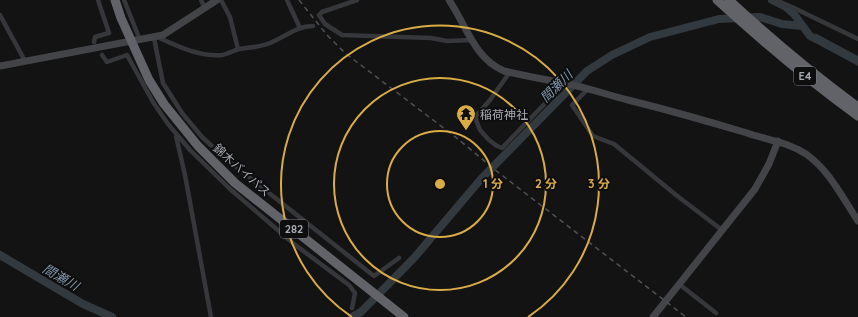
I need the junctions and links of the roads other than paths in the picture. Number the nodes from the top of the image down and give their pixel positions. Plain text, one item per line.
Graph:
1 (98, 0) edge
2 (115, 0) edge
3 (124, 0) edge
4 (200, 0) edge
5 (217, 0) edge
6 (221, 0) edge
7 (287, 0) edge
8 (357, 0) edge
9 (718, 0) edge
10 (729, 0) edge
11 (775, 0) edge
12 (451, 1) edge
13 (205, 8) junction
14 (0, 15) edge
15 (313, 26) dead end
16 (300, 28) junction
17 (155, 37) junction
18 (858, 39) edge
19 (472, 40) junction
20 (136, 41) junction
21 (94, 42) dead end
22 (238, 49) junction
23 (102, 54) dead end
24 (25, 61) junction
25 (0, 66) edge
26 (510, 72) junction
27 (563, 83) junction
28 (585, 88) junction
29 (858, 107) edge
30 (858, 116) edge
31 (176, 134) junction
32 (778, 141) junction
33 (858, 220) edge
34 (722, 230) junction
35 (399, 258) dead end
36 (679, 284) junction
37 (352, 308) dead end
38 (716, 313) dead end
39 (211, 317) edge
40 (404, 317) edge
41 (653, 317) edge

1 - 21 street
2 - 20 highway, 錦木バイパス / 282
3 - 20 street
4 - 13 street
5 - 13 street
6 - 22 street
7 - 16 street
8 - 19 street
9 - 30 highway, E4
10 - 29 highway, E4
11 - 18 street
12 - 19 street
13 - 17 street
14 - 24 street
15 - 16 street
16 - 22 street
17 - 20 street
17 - 22 street
17 - 35 street
19 - 26 street
20 - 24 street
20 - 40 highway, 錦木バイパス / 282
23 - 31 street
24 - 25 street
26 - 27 street
26 - 27 street
27 - 28 street
28 - 32 street
28 - 34 street
31 - 37 street
31 - 39 street
32 - 33 street
32 - 34 street
34 - 36 street
36 - 38 street
36 - 41 street

